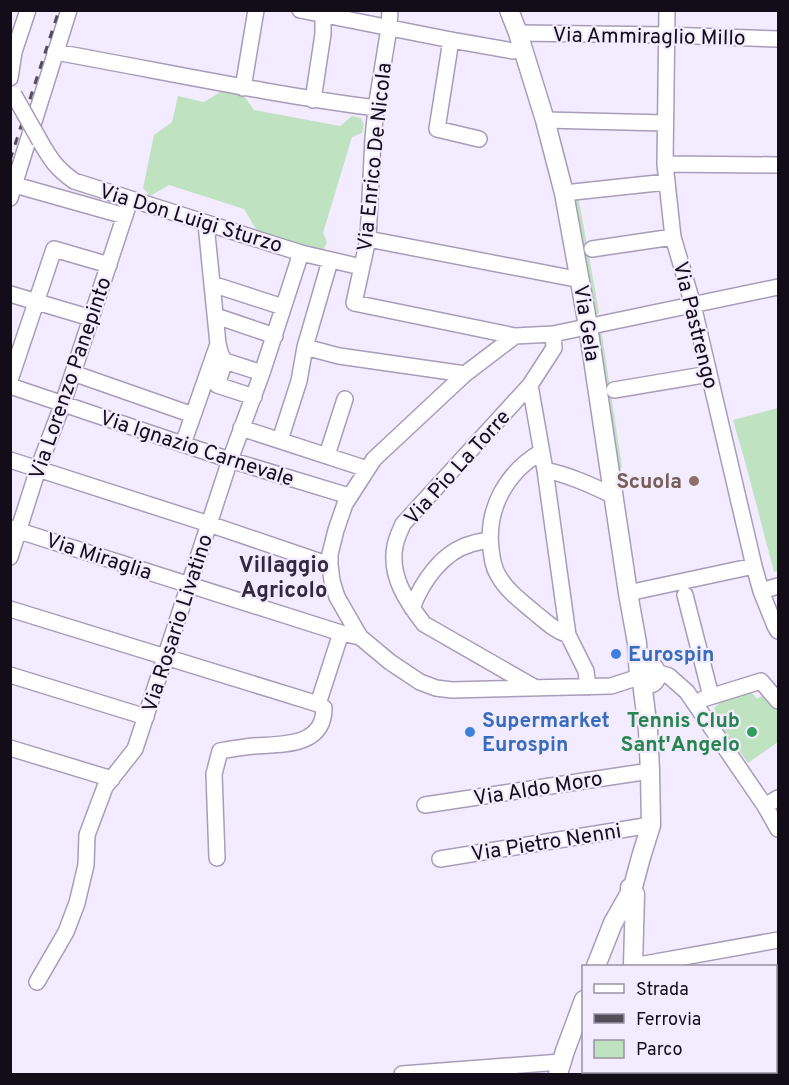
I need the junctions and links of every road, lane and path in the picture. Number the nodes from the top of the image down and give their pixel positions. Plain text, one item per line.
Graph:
1 (28, 10) edge
2 (69, 10) edge
3 (256, 10) edge
4 (300, 10) edge
5 (390, 10) edge
6 (667, 10) edge
7 (323, 13) edge
8 (515, 24) edge
9 (389, 28) junction
10 (666, 35) junction
11 (778, 39) edge
12 (451, 40) junction
13 (55, 52) junction
14 (12, 85) edge
15 (243, 87) junction
16 (313, 99) junction
17 (376, 108) junction
18 (545, 120) junction
19 (665, 123) junction
20 (479, 139) dead end
21 (665, 164) junction
22 (778, 165) edge
23 (667, 182) junction
24 (13, 191) edge
25 (564, 193) junction
26 (130, 200) junction
27 (125, 216) junction
28 (207, 224) junction
29 (673, 237) junction
30 (368, 239) junction
31 (592, 249) dead end
32 (301, 253) junction
33 (330, 261) junction
34 (109, 265) junction
35 (361, 267) junction
36 (581, 280) junction
37 (212, 284) junction
38 (778, 287) edge
39 (10, 294) edge
40 (36, 302) junction
41 (693, 305) junction
42 (283, 307) junction
43 (216, 316) junction
44 (91, 318) junction
45 (588, 326) junction
46 (553, 334) junction
47 (274, 336) junction
48 (515, 336) junction
49 (218, 344) junction
50 (305, 347) junction
51 (225, 361) junction
52 (73, 373) junction
53 (262, 373) junction
54 (465, 374) junction
55 (709, 374) junction
56 (10, 380) edge
57 (10, 386) edge
58 (530, 386) junction
59 (614, 390) dead end
60 (254, 397) junction
61 (345, 399) dead end
62 (63, 403) junction
63 (193, 415) junction
64 (241, 428) junction
65 (280, 440) junction
66 (183, 444) junction
67 (541, 452) junction
68 (327, 455) junction
69 (10, 460) edge
70 (230, 460) junction
71 (38, 469) junction
72 (367, 469) junction
73 (545, 470) junction
74 (349, 496) junction
75 (614, 496) junction
76 (209, 524) junction
77 (15, 530) edge
78 (490, 540) junction
79 (10, 557) edge
80 (330, 565) junction
81 (754, 566) junction
82 (396, 577) junction
83 (423, 584) junction
84 (189, 585) junction
85 (778, 586) edge
86 (761, 591) junction
87 (628, 593) junction
88 (685, 595) dead end
89 (412, 608) junction
90 (10, 609) edge
91 (778, 631) edge
92 (341, 633) junction
93 (568, 634) junction
94 (360, 637) junction
95 (165, 657) junction
96 (10, 675) edge
97 (648, 677) junction
98 (611, 686) junction
99 (588, 687) junction
100 (535, 688) junction
101 (711, 696) junction
102 (694, 701) junction
103 (778, 701) edge
104 (318, 704) junction
105 (646, 706) junction
106 (146, 717) junction
107 (10, 748) edge
108 (650, 771) junction
109 (112, 779) junction
110 (772, 802) edge
111 (425, 805) dead end
112 (651, 825) junction
113 (778, 829) edge
114 (217, 858) dead end
115 (441, 859) dead end
116 (633, 892) junction
117 (778, 940) edge
118 (596, 965) edge
119 (633, 965) edge
120 (639, 965) edge
121 (37, 982) dead end
122 (582, 1006) edge
123 (560, 1068) edge
124 (402, 1074) edge

1 - 14 street
2 - 13 street
3 - 15 street
4 - 7 street, Via Ammiraglio Millo
5 - 9 street, Via Enrico De Nicola
6 - 10 street, Via Pastrengo
7 - 9 street, Via Ammiraglio Millo
7 - 16 street
8 - 10 street, Via Ammiraglio Millo
8 - 12 street, Via Ammiraglio Millo
8 - 18 main road, Via Gela
9 - 12 street, Via Ammiraglio Millo
9 - 17 street, Via Enrico De Nicola
10 - 11 street, Via Ammiraglio Millo
10 - 19 street, Via Pastrengo
12 - 20 street
13 - 15 street
13 - 24 street
14 - 26 street, Via Don Luigi Sturzo, bridge
15 - 16 street
16 - 17 street
17 - 30 street, Via Enrico De Nicola
18 - 19 street
18 - 25 main road, Via Gela
19 - 21 street, Via Pastrengo
21 - 22 street
21 - 23 street, Via Pastrengo
23 - 25 street
23 - 29 street, Via Pastrengo
24 - 27 street
25 - 36 main road, Via Gela
26 - 27 street, Via Lorenzo Panepinto
26 - 28 street, Via Don Luigi Sturzo
27 - 34 street, Via Lorenzo Panepinto
28 - 32 street, Via Don Luigi Sturzo
28 - 37 street
29 - 31 street
29 - 41 street, Via Pastrengo
30 - 35 street, Via Enrico De Nicola
30 - 36 street
32 - 33 street, Via Don Luigi Sturzo
32 - 42 street, Via Rosario Livatino
33 - 35 street, Via Don Luigi Sturzo
33 - 50 street
34 - 40 street
34 - 44 street, Via Lorenzo Panepinto
35 - 48 street, Via Enrico De Nicola
36 - 45 main road, Via Gela
37 - 42 street
37 - 43 street
38 - 41 street
39 - 40 street
40 - 44 street
40 - 56 street
41 - 45 street
41 - 55 street, Via Pastrengo
42 - 47 street, Via Rosario Livatino
43 - 47 street
43 - 49 street
44 - 52 street, Via Lorenzo Panepinto
45 - 46 street
45 - 75 main road, Via Gela
46 - 48 street
46 - 58 street, Via Pio La Torre
47 - 53 street, Via Rosario Livatino
48 - 54 street
49 - 51 street
49 - 63 street
50 - 54 street
50 - 65 street
51 - 53 street
51 - 60 street
52 - 62 street, Via Lorenzo Panepinto
52 - 63 street
53 - 60 street, Via Rosario Livatino
54 - 72 street
55 - 59 street
55 - 81 street, Via Pastrengo
57 - 62 street, Via Ignazio Carnevale
58 - 67 street
58 - 82 street, Via Pio La Torre
60 - 64 street, Via Rosario Livatino
61 - 68 street
62 - 66 street, Via Ignazio Carnevale
62 - 71 street, Via Lorenzo Panepinto
63 - 66 street
64 - 65 street
64 - 70 street, Via Rosario Livatino
65 - 68 street
66 - 70 street, Via Ignazio Carnevale
67 - 73 street
67 - 78 street
68 - 72 street
69 - 71 street
70 - 74 street, Via Ignazio Carnevale
70 - 76 street, Via Rosario Livatino
71 - 76 street
71 - 77 street, Via Lorenzo Panepinto
72 - 74 street
73 - 75 street
73 - 93 street
74 - 80 street
75 - 87 main road, Via Gela
76 - 80 street
76 - 84 street, Via Rosario Livatino
77 - 79 street, Via Lorenzo Panepinto
77 - 84 street, Via Miraglia
78 - 83 street
78 - 93 street
80 - 94 street
81 - 86 street, Via Pastrengo
81 - 87 street
82 - 83 street
82 - 89 street, Via Pio La Torre
83 - 89 street
84 - 92 street, Via Miraglia
84 - 95 street, Via Rosario Livatino
85 - 86 street
86 - 91 street, Via Pastrengo
87 - 97 main road, Via Gela
88 - 101 street
89 - 100 street, Via Pio La Torre
90 - 95 street
92 - 94 street, Via Miraglia
92 - 104 street
93 - 99 street
94 - 100 street
95 - 104 street
95 - 106 street, Via Rosario Livatino
96 - 106 street
97 - 98 street
97 - 102 street
97 - 105 main road, Via Gela
98 - 99 street
98 - 105 street
99 - 100 street
101 - 102 street
101 - 103 street
102 - 110 street
104 - 114 street
105 - 108 main road
106 - 109 street, Via Rosario Livatino
107 - 109 street
108 - 111 street, Via Aldo Moro
108 - 112 main road
109 - 121 street, Via Rosario Livatino
110 - 113 street
112 - 115 street, Via Pietro Nenni
112 - 116 main road
116 - 118 main road
116 - 119 main road
117 - 120 street
122 - 123 main road
123 - 124 street

